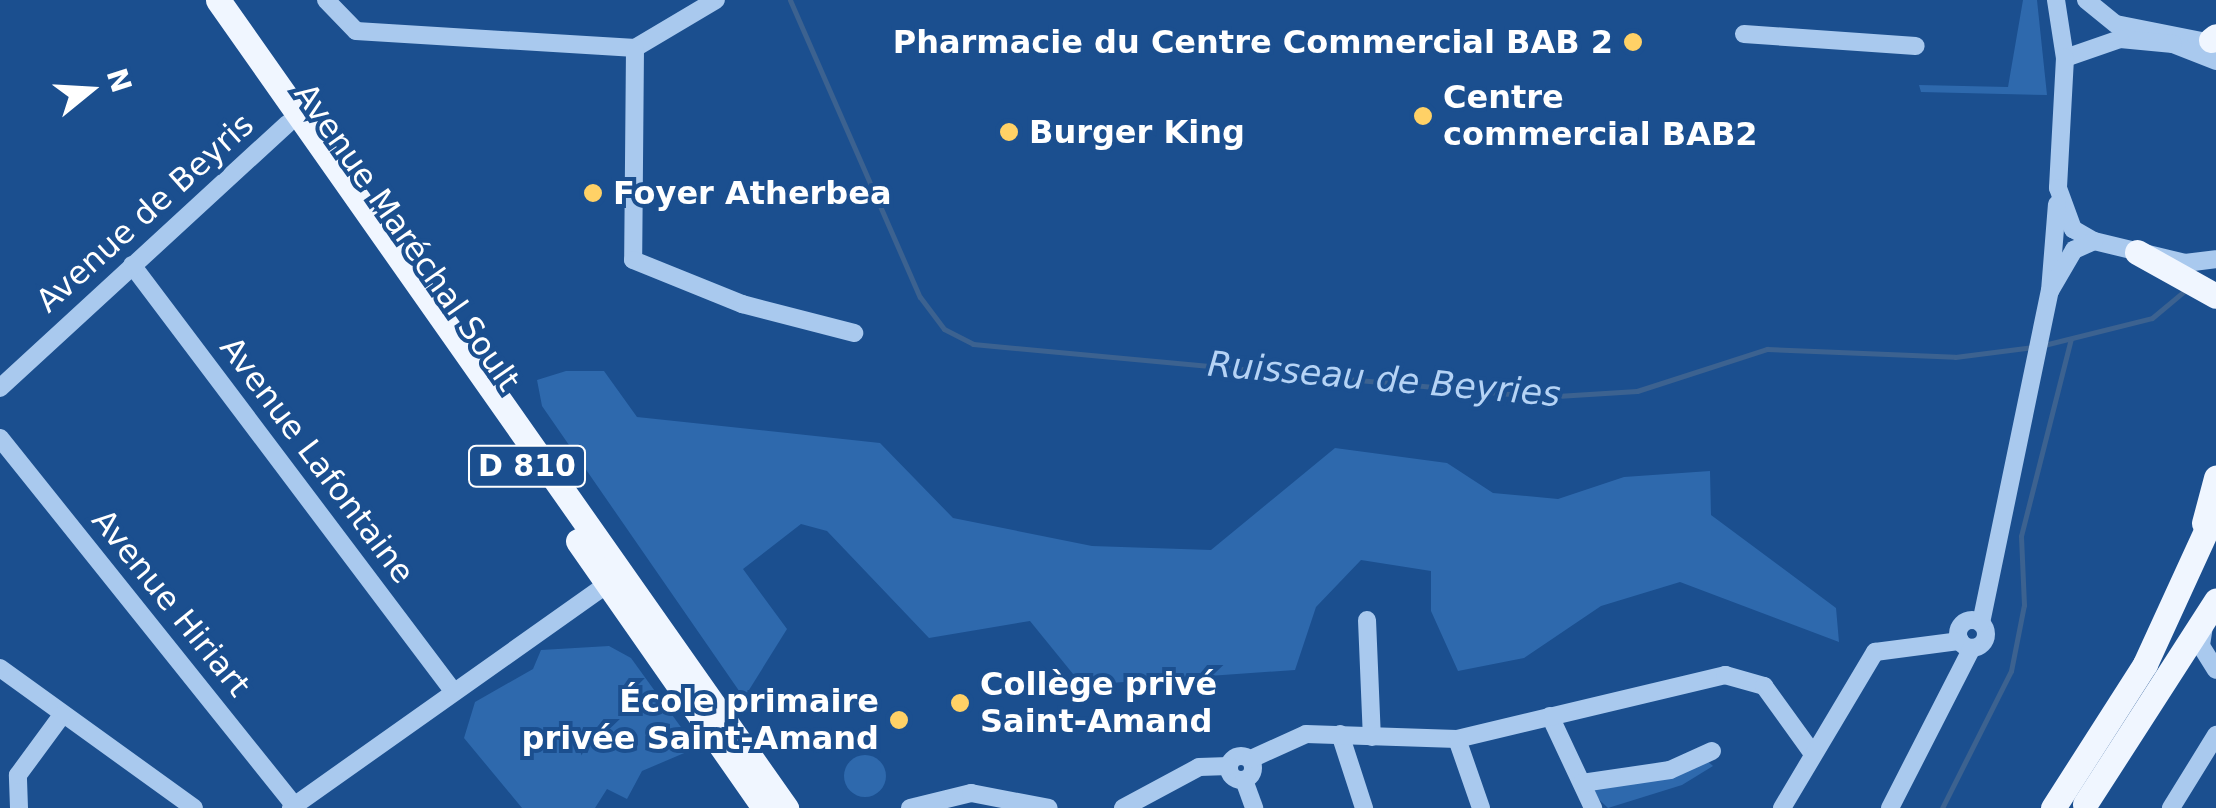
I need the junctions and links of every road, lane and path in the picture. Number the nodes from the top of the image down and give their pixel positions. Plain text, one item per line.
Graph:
1 (200, 0) edge
2 (218, 0) edge
3 (326, 0) edge
4 (716, 0) edge
5 (2056, 0) edge
6 (2086, 0) edge
7 (1744, 34) dead end
8 (2215, 45) edge
9 (1916, 46) dead end
10 (634, 48) junction
11 (2065, 58) junction
12 (294, 119) junction
13 (2058, 188) junction
14 (2094, 242) junction
15 (2136, 252) junction
16 (2216, 259) edge
17 (132, 266) junction
18 (2050, 292) junction
19 (2216, 296) edge
20 (854, 333) dead end
21 (0, 388) edge
22 (0, 438) edge
23 (2216, 478) edge
24 (2216, 509) edge
25 (2191, 571) junction
26 (608, 584) junction
27 (2216, 602) edge
28 (1367, 620) dead end
29 (2204, 626) junction
30 (1966, 645) junction
31 (2145, 664) junction
32 (0, 668) edge
33 (2216, 670) edge
34 (453, 692) junction
35 (62, 715) junction
36 (1550, 716) junction
37 (1340, 734) junction
38 (2216, 735) edge
39 (1372, 737) junction
40 (1457, 739) junction
41 (1712, 751) dead end
42 (1812, 754) junction
43 (1250, 760) junction
44 (1229, 766) junction
45 (1244, 780) junction
46 (1582, 783) junction
47 (1133, 806) edge
48 (2084, 806) edge
49 (293, 807) edge
50 (19, 808) edge
51 (194, 808) edge
52 (765, 808) edge
53 (786, 808) edge
54 (910, 808) edge
55 (1049, 808) edge
56 (1254, 808) edge
57 (1364, 808) edge
58 (1481, 808) edge
59 (1593, 808) edge
60 (1782, 808) edge
61 (1890, 808) edge
62 (2053, 808) edge
63 (2171, 808) edge

1 - 12 main road, Avenue Maréchal Soult / D 810
2 - 12 main road, D 810
3 - 10 street
4 - 10 street
5 - 11 street
6 - 8 street
7 - 9 street
8 - 11 street
10 - 20 street
11 - 13 street
12 - 17 street, Avenue de Beyris
12 - 26 main road, Avenue Maréchal Soult / D 810
12 - 53 main road, D 810
13 - 14 street
13 - 18 street
14 - 15 street
14 - 18 street
15 - 16 street
15 - 19 main road
17 - 21 street, Avenue de Beyris
17 - 34 street, Avenue Lafontaine
18 - 30 street
22 - 49 street, Avenue Hiriart
23 - 25 main road
24 - 25 main road
25 - 31 main road
26 - 34 street
26 - 52 main road, Avenue Maréchal Soult / D 810
27 - 29 main road
28 - 39 street
29 - 33 street
29 - 48 main road
30 - 42 street
30 - 61 street
31 - 48 main road
31 - 62 main road
32 - 35 street
34 - 49 street
35 - 50 street
35 - 51 street
36 - 40 street
36 - 42 street
36 - 46 street
37 - 39 street
37 - 43 street
37 - 57 street
38 - 63 street
39 - 40 street
40 - 58 street
41 - 46 street
42 - 60 street
43 - 44 street
43 - 45 street
44 - 45 street
44 - 47 street
45 - 56 street
46 - 59 street
54 - 55 street

